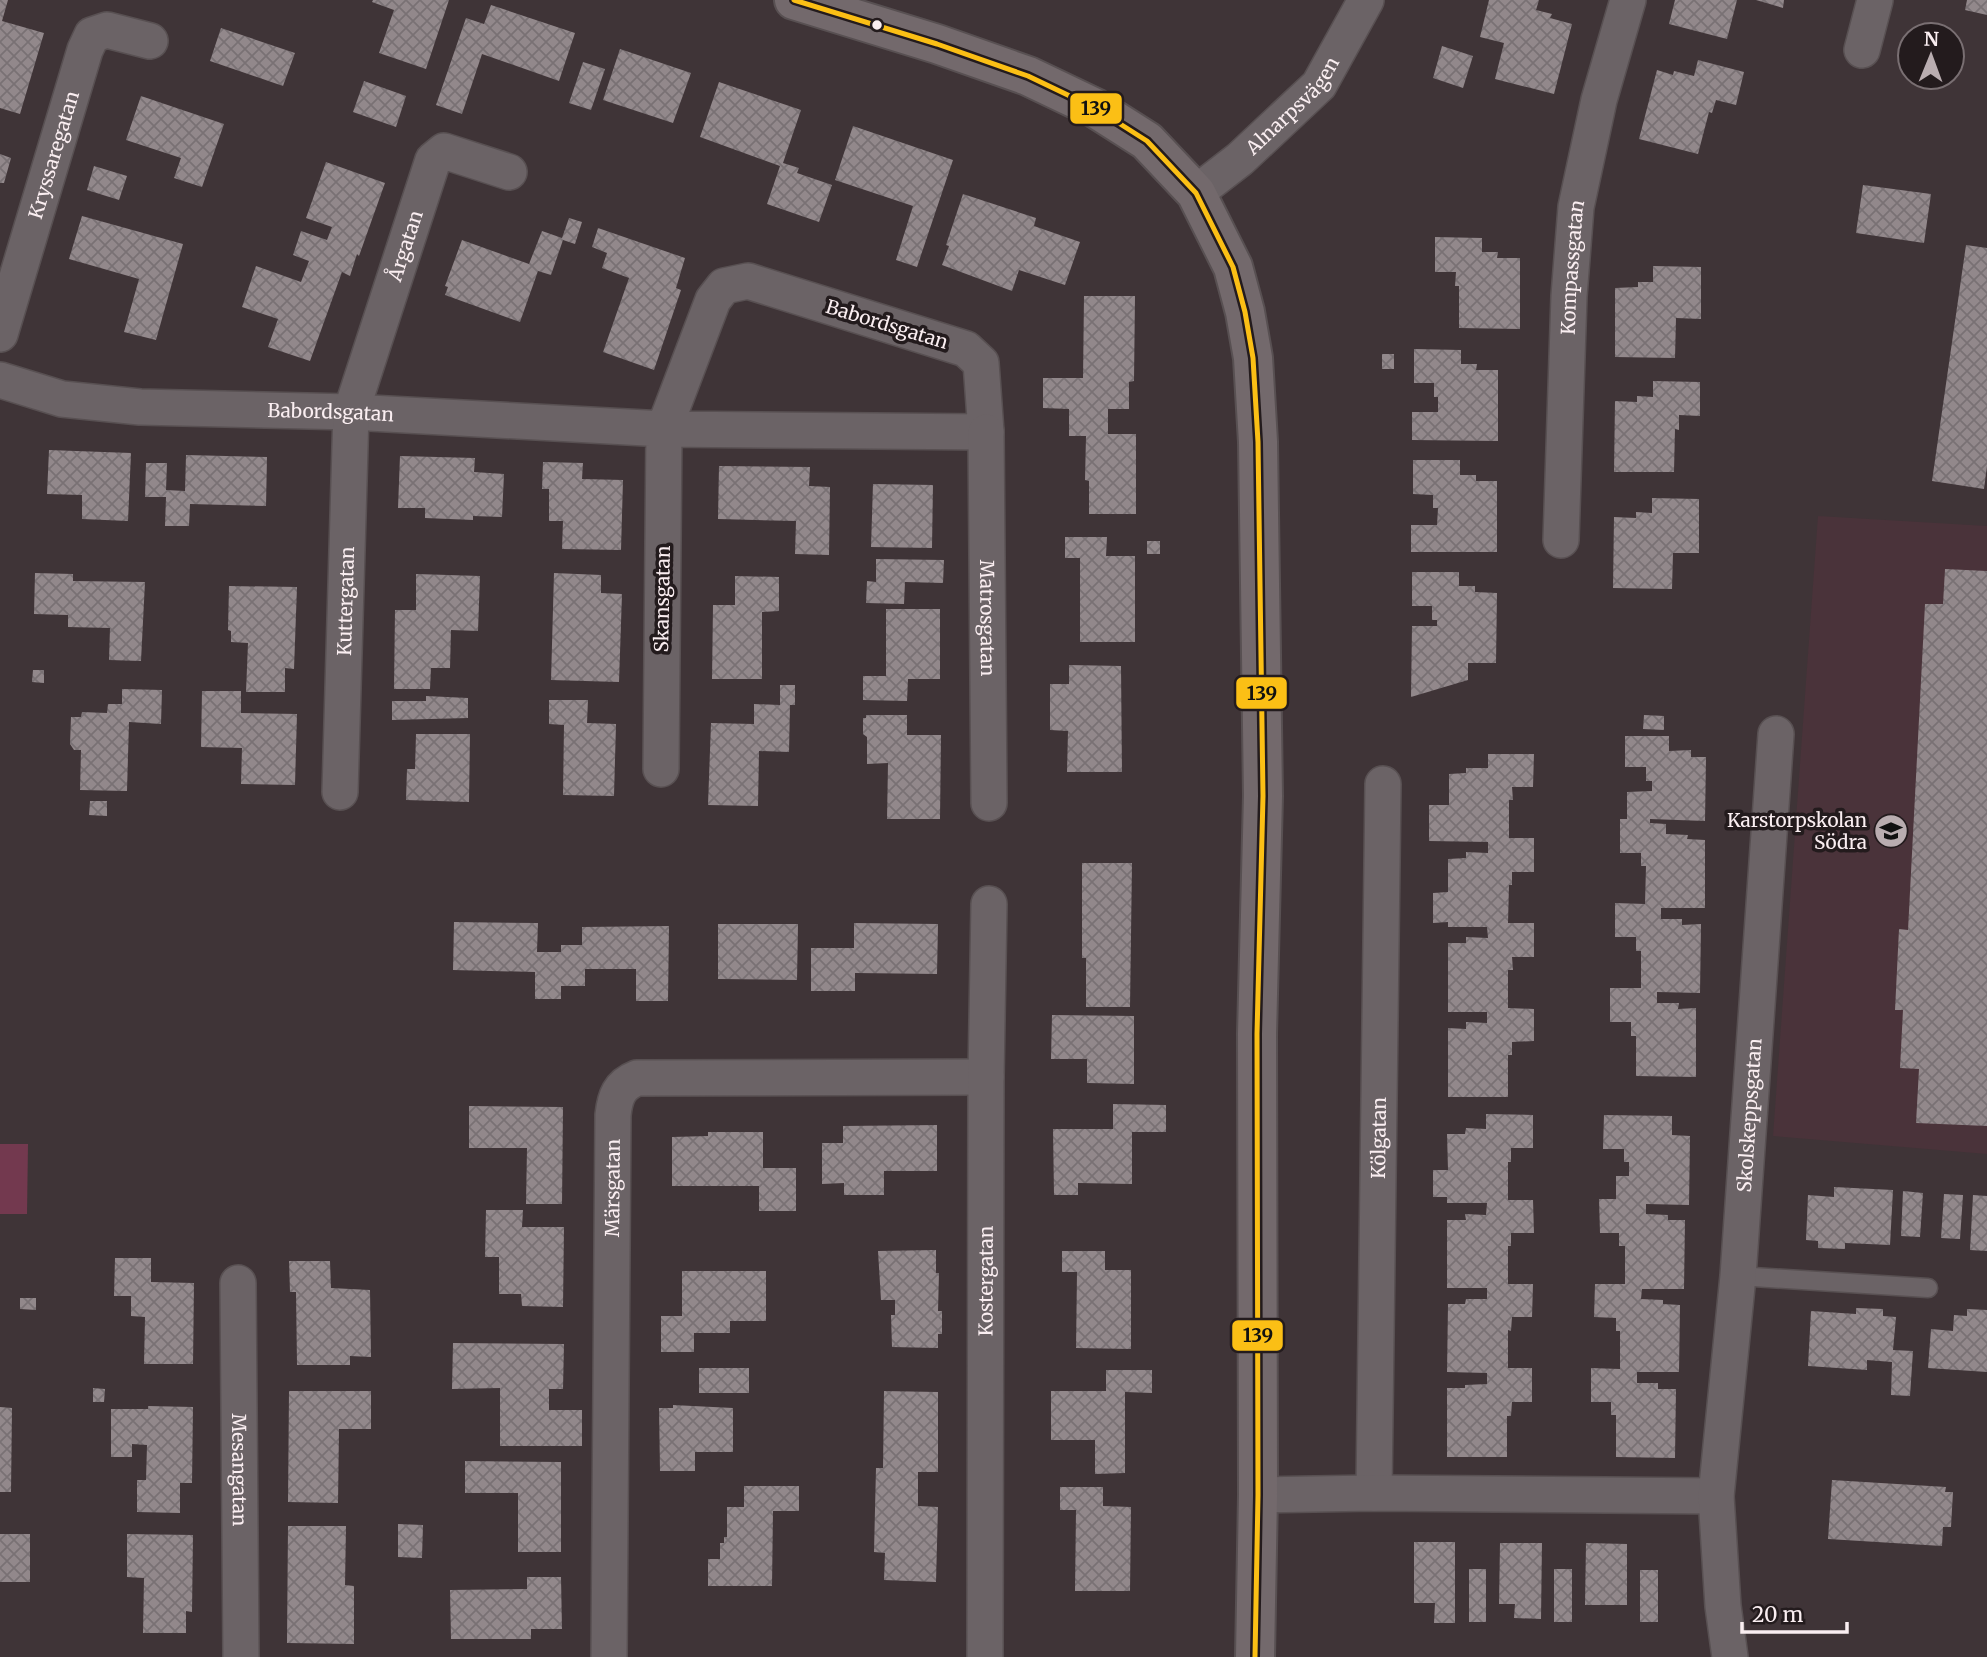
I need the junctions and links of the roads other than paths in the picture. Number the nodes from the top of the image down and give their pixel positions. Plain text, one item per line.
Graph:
1 (794, 0) edge
2 (1366, 0) edge
3 (1628, 0) edge
4 (1875, 0) edge
5 (150, 41) dead end
6 (1862, 50) dead end
7 (509, 172) dead end
8 (1196, 193) junction
9 (0, 334) edge
10 (0, 380) edge
11 (351, 412) junction
12 (664, 429) junction
13 (986, 432) junction
14 (1561, 540) dead end
15 (1776, 734) dead end
16 (661, 769) dead end
17 (1383, 784) dead end
18 (340, 792) dead end
19 (989, 803) dead end
20 (989, 904) dead end
21 (986, 1077) junction
22 (1738, 1276) junction
23 (239, 1283) dead end
24 (1928, 1288) dead end
25 (1374, 1493) junction
26 (1258, 1495) junction
27 (1716, 1496) junction
28 (241, 1657) edge
29 (609, 1657) edge
30 (985, 1657) edge
31 (1255, 1657) edge
32 (1730, 1657) edge

1 - 8 street
2 - 8 street, Alnarpsvägen
3 - 14 street, Kompassgatan
4 - 6 street
5 - 9 street, Kryssaregatan
7 - 11 street, Årgatan
8 - 26 street
10 - 11 street, Babordsgatan
11 - 12 street, Babordsgatan
11 - 18 street, Kuttergatan
12 - 13 street, Babordsgatan
12 - 13 street, Babordsgatan
12 - 16 street, Skansgatan
13 - 19 street, Matrosgatan
15 - 22 street, Skolskeppsgatan
17 - 25 street, Kölgatan
20 - 21 street, Kostergatan
21 - 29 street, Märsgatan
21 - 30 street, Kostergatan
22 - 24 lane
22 - 27 street, Skolskeppsgatan
23 - 28 street, Mesangatan
25 - 26 street
25 - 27 street
26 - 31 street
27 - 32 street, Skolskeppsgatan

